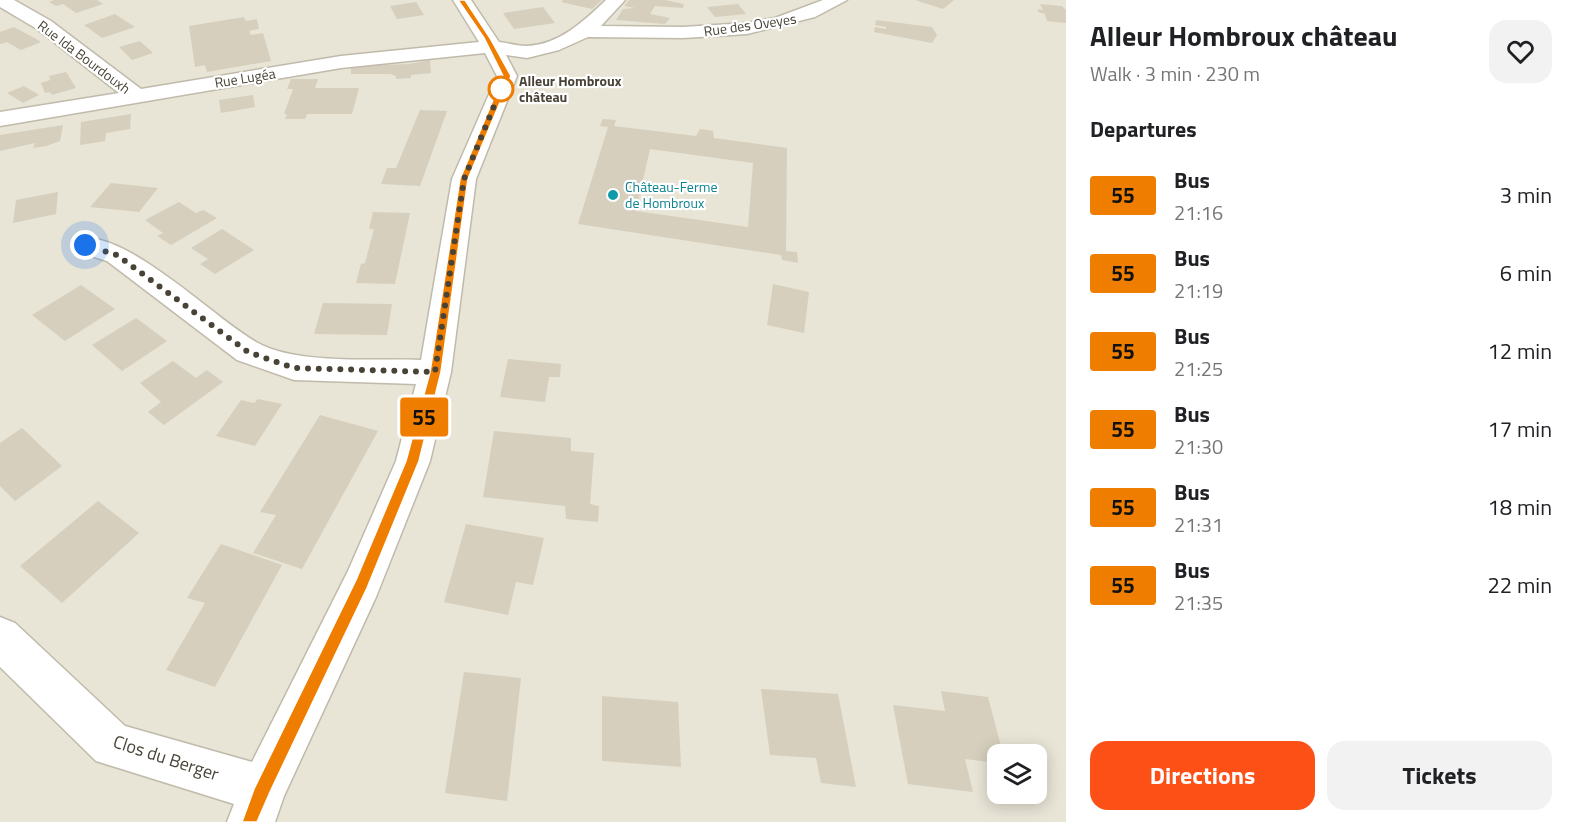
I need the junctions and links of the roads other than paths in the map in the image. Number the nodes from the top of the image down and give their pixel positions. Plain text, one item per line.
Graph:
1 (1, 0) edge
2 (462, 0) edge
3 (616, 0) edge
4 (838, 0) edge
5 (585, 31) junction
6 (490, 47) junction
7 (136, 96) junction
8 (0, 119) edge
9 (85, 245) dead end
10 (435, 372) junction
11 (0, 638) edge
12 (257, 806) edge

1 - 7 street, Rue Ida Bourdouxh
2 - 6 street
3 - 5 street
4 - 5 street, Rue des Oveyes
5 - 6 street, Rue Lugéa
6 - 7 street, Rue Lugéa
6 - 10 street
7 - 8 street, Rue Lugéa
9 - 10 street
10 - 12 street
11 - 12 street, Clos du Berger

